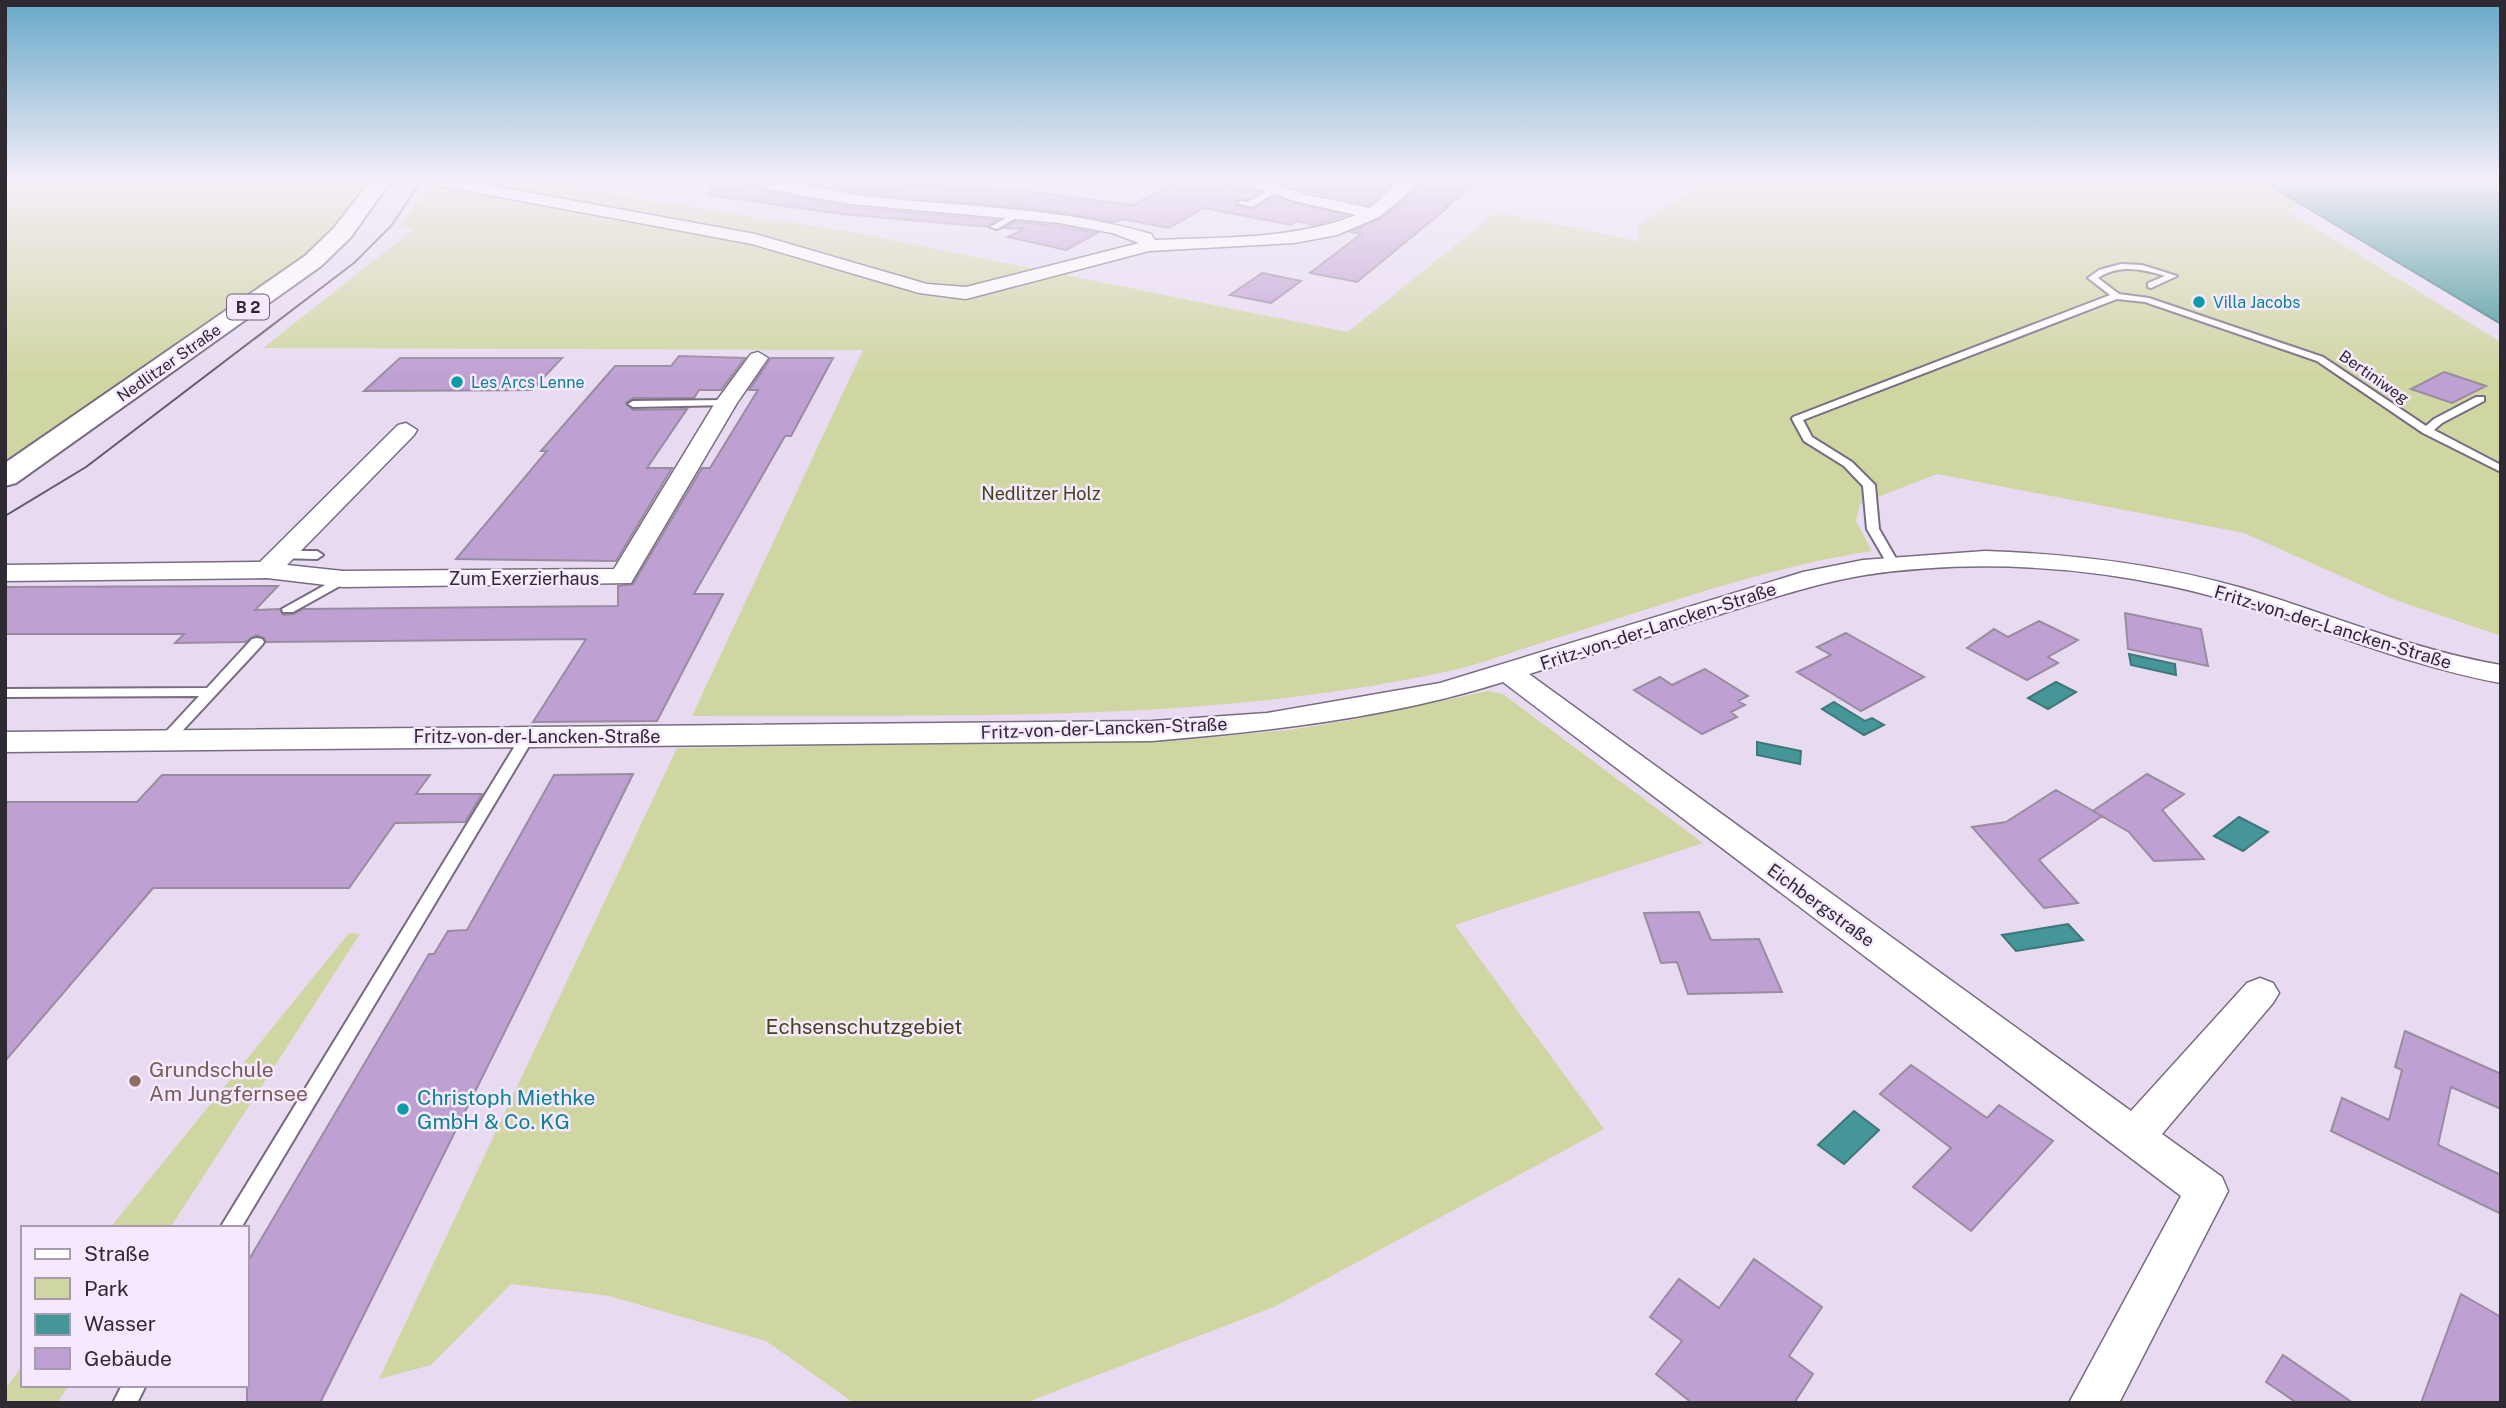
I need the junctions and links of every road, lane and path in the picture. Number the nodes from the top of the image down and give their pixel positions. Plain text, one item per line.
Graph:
1 (330, 245) edge
2 (777, 245) edge
3 (1172, 245) edge
4 (1149, 246) joint
5 (2151, 285) dead end
6 (2116, 296) junction
7 (758, 358) dead end
8 (2480, 400) dead end
9 (726, 403) junction
10 (633, 404) dead end
11 (406, 430) dead end
12 (2427, 431) junction
13 (2501, 468) edge
14 (5, 477) edge
15 (317, 555) dead end
16 (1892, 562) junction
17 (274, 563) junction
18 (5, 573) edge
19 (343, 579) junction
20 (288, 609) dead end
21 (257, 642) dead end
22 (1509, 673) junction
23 (2501, 674) edge
24 (211, 692) junction
25 (5, 693) edge
26 (528, 736) junction
27 (167, 739) junction
28 (5, 742) edge
29 (2260, 993) dead end
30 (2134, 1137) junction
31 (231, 1226) edge
32 (134, 1387) edge
33 (124, 1403) edge
34 (2092, 1403) edge

1 - 14 main road, Nedlitzer Straße / B 2
2 - 4 street
3 - 4 street
5 - 6 lane
6 - 12 lane, Bertiniweg
6 - 16 lane
7 - 9 street, Zum Exerzierhaus
8 - 12 lane
9 - 10 lane
9 - 19 street, Zum Exerzierhaus
11 - 17 street
12 - 13 lane, Bertiniweg
15 - 17 lane
16 - 22 street, Fritz-von-der-Lancken-Straße
16 - 23 street, Fritz-von-der-Lancken-Straße
17 - 18 street, Zum Exerzierhaus
17 - 19 street, Zum Exerzierhaus
19 - 20 lane
21 - 24 lane
22 - 26 street, Fritz-von-der-Lancken-Straße
22 - 30 street, Eichbergstraße
24 - 25 lane
24 - 27 lane
26 - 27 street, Fritz-von-der-Lancken-Straße
26 - 31 lane
27 - 28 street, Fritz-von-der-Lancken-Straße
29 - 30 street
30 - 34 street, Eichbergstraße
32 - 33 lane

